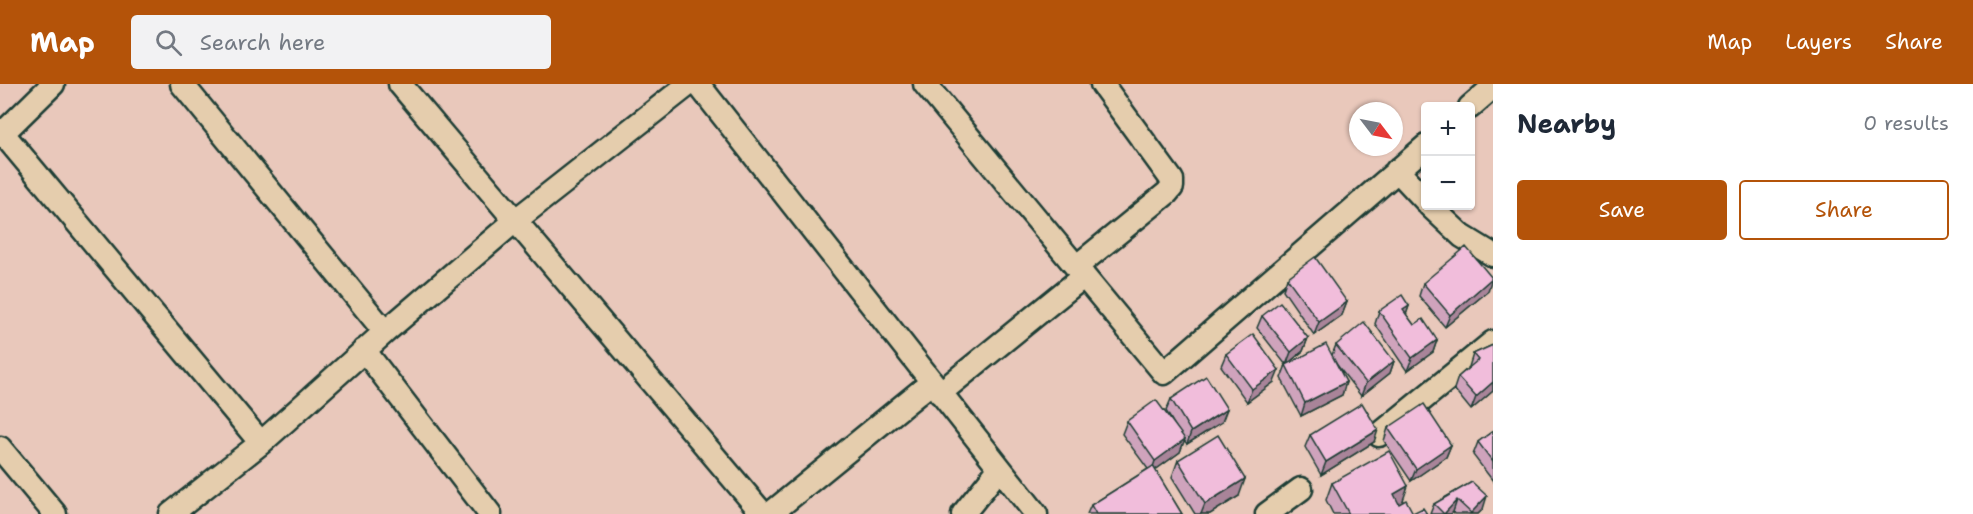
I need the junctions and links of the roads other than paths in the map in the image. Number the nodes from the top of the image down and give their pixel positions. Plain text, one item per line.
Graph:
1 (53, 84) edge
2 (182, 84) edge
3 (400, 84) edge
4 (689, 84) edge
5 (698, 84) edge
6 (925, 84) edge
7 (1102, 84) edge
8 (1493, 87) edge
9 (1475, 103) edge
10 (1, 131) edge
11 (1421, 150) edge
12 (1398, 170) junction
13 (1421, 196) edge
14 (1434, 210) edge
15 (516, 220) junction
16 (1493, 255) edge
17 (1080, 271) junction
18 (385, 332) junction
19 (1493, 342) edge
20 (364, 351) junction
21 (936, 388) junction
22 (1379, 435) edge
23 (261, 443) junction
24 (0, 448) edge
25 (999, 469) junction
26 (1301, 489) dead end
27 (55, 514) edge
28 (171, 514) edge
29 (490, 514) edge
30 (763, 514) edge
31 (770, 514) edge
32 (963, 514) edge
33 (1036, 514) edge
34 (1267, 514) edge

1 - 10 street
2 - 18 street
3 - 15 street
4 - 15 street
5 - 21 street
6 - 17 street
7 - 17 street
8 - 9 street
10 - 23 street
11 - 12 street
12 - 13 street
12 - 17 street
14 - 16 street
15 - 18 street
15 - 30 street
17 - 21 street
18 - 20 street
19 - 22 street
20 - 23 street
20 - 29 street
21 - 25 street
21 - 31 street
23 - 28 street
24 - 27 street
25 - 32 street
25 - 33 street
26 - 34 street

